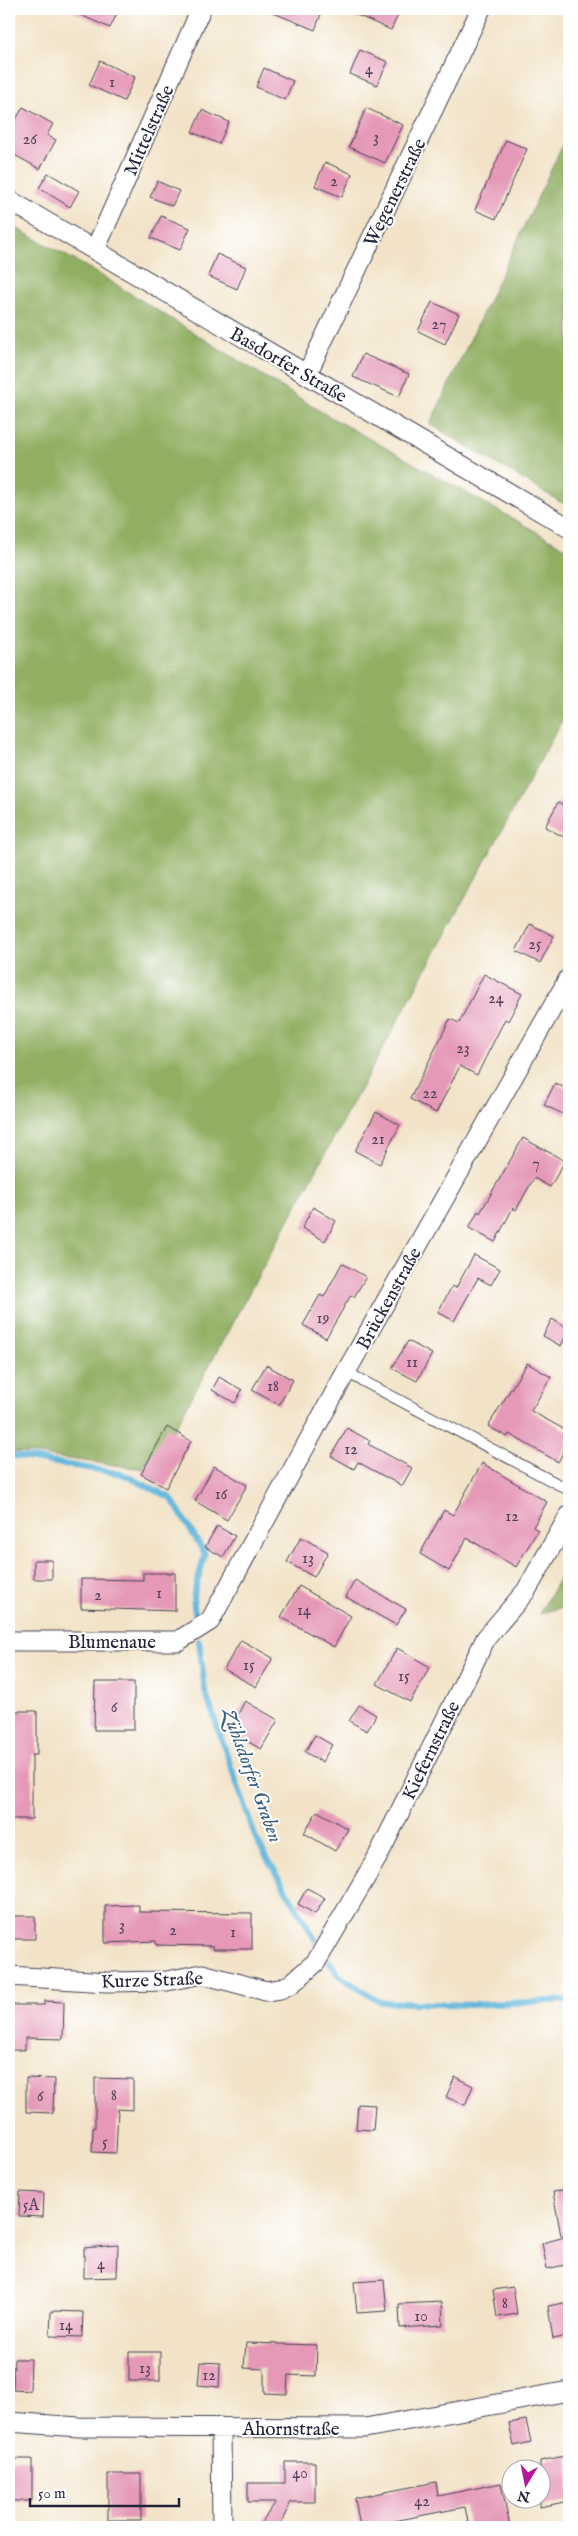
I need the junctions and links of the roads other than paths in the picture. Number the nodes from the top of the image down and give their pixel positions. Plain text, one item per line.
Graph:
1 (201, 9) edge
2 (481, 9) edge
3 (9, 200) edge
4 (95, 250) junction
5 (307, 374) junction
6 (569, 528) edge
7 (569, 978) edge
8 (346, 1372) junction
9 (569, 1490) edge
10 (569, 1516) edge
11 (210, 1621) joint
12 (9, 1640) edge
13 (9, 1976) edge
14 (291, 1984) joint
15 (569, 2392) edge
16 (9, 2422) edge
17 (221, 2428) junction
18 (222, 2527) edge

1 - 4 street, Mittelstraße
2 - 5 street, Wegenerstraße
3 - 4 street, Basdorfer Straße
4 - 5 street, Basdorfer Straße
5 - 6 street, Basdorfer Straße
7 - 8 street, Brückenstraße
8 - 9 lane
8 - 11 street, Brückenstraße
10 - 14 street, Kiefernstraße
11 - 12 street, Blumenaue
13 - 14 street, Kurze Straße
15 - 17 street, Ahornstraße
16 - 17 street, Ahornstraße
17 - 18 street

